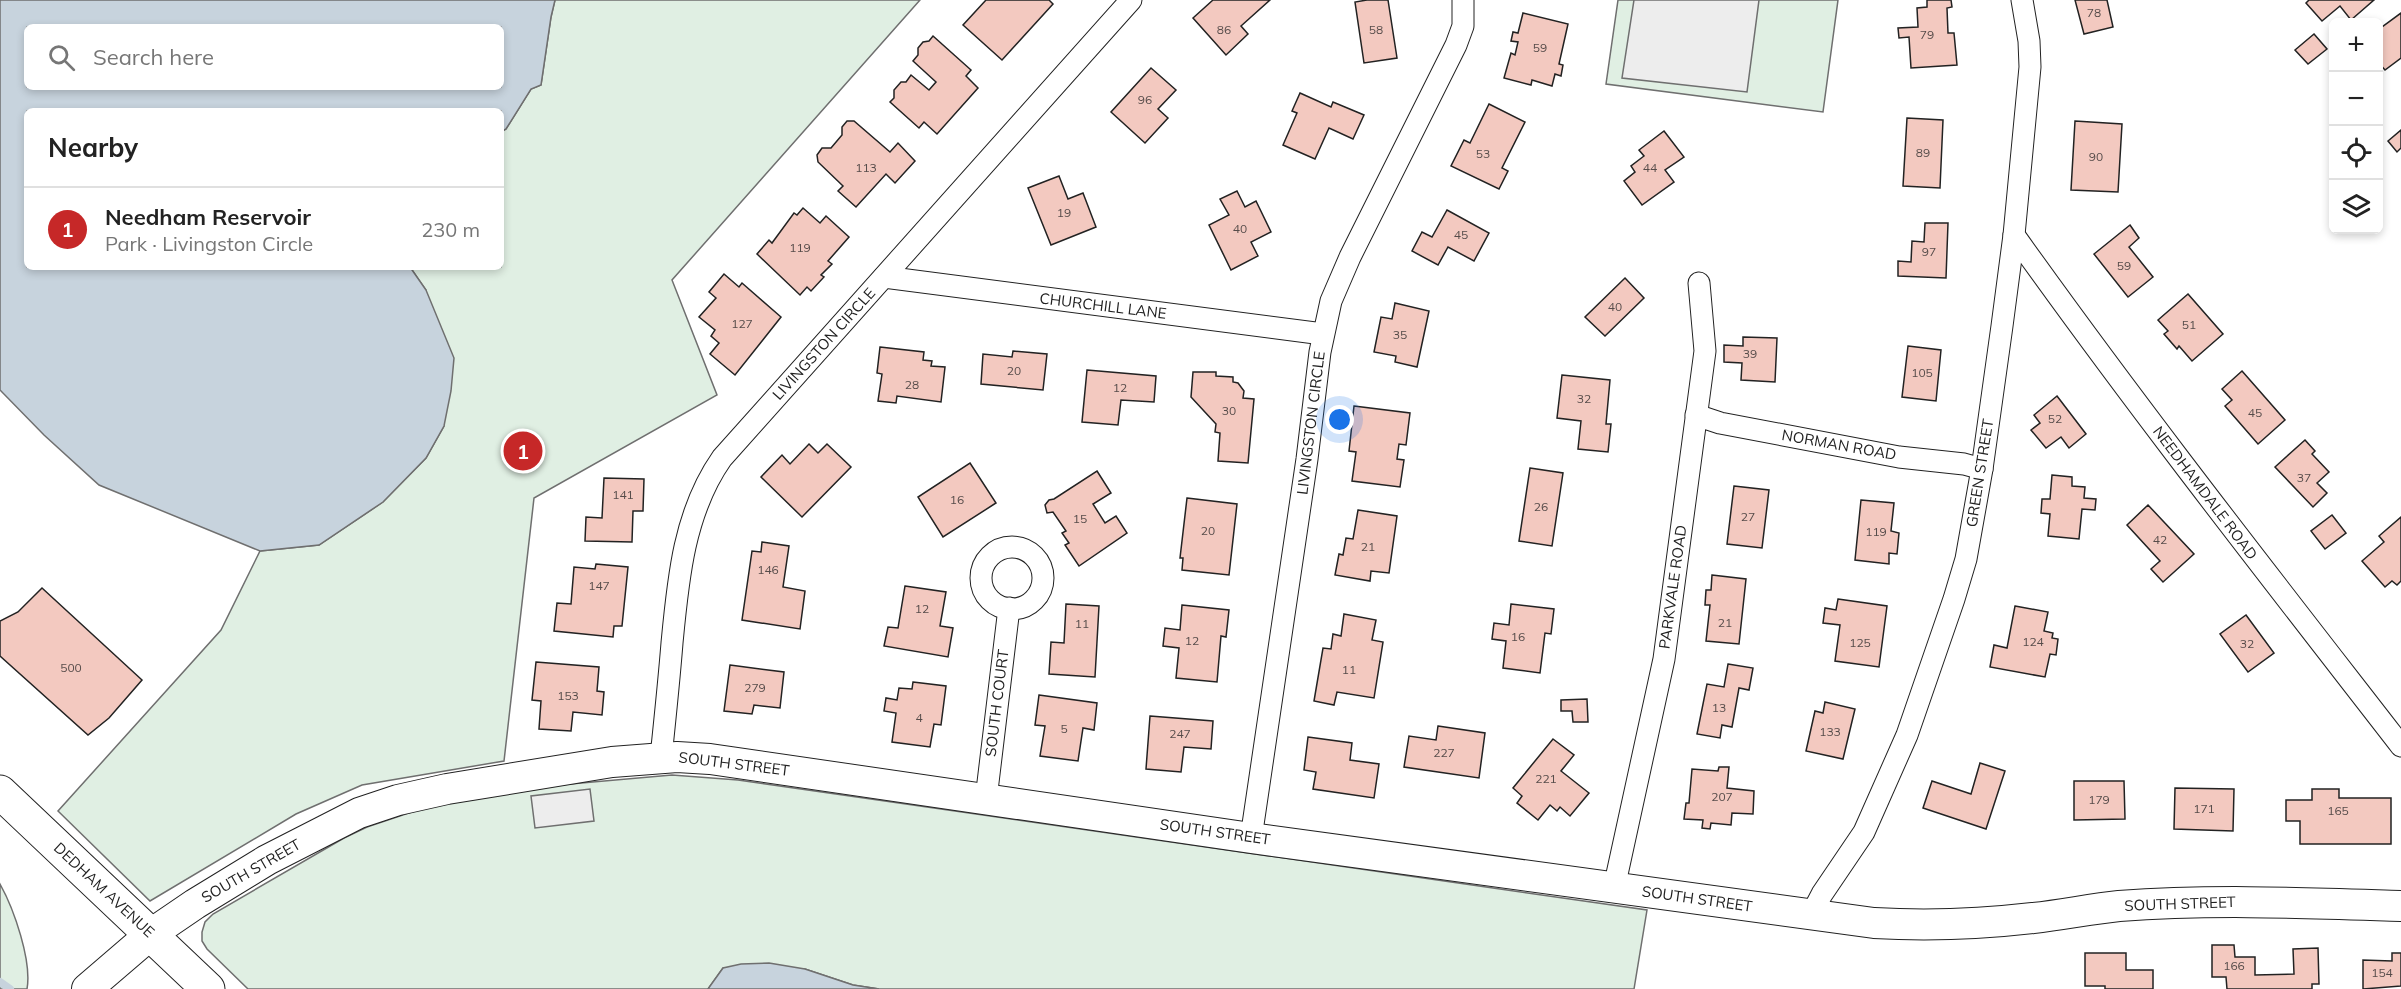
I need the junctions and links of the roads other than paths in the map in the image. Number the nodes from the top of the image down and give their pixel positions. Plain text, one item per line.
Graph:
1 (1131, 0) edge
2 (1463, 0) edge
3 (2022, 0) edge
4 (2014, 236) junction
5 (884, 277) junction
6 (1699, 283) dead end
7 (1323, 334) junction
8 (1696, 415) junction
9 (1982, 469) junction
10 (1009, 608) dead end
11 (2401, 746) edge
12 (661, 757) junction
13 (0, 792) edge
14 (986, 799) junction
15 (1251, 838) junction
16 (1614, 888) junction
17 (2401, 906) edge
18 (1811, 915) junction
19 (151, 934) junction
20 (87, 989) edge
21 (208, 989) edge

1 - 5 street, LIVINGSTON CIRCLE
2 - 7 street, LIVINGSTON CIRCLE
3 - 4 street, GREEN STREET
4 - 9 street, GREEN STREET
4 - 11 street, NEEDHAMDALE ROAD
5 - 7 street, CHURCHILL LANE
5 - 12 street, LIVINGSTON CIRCLE
6 - 8 street, PARKVALE ROAD
7 - 15 street, LIVINGSTON CIRCLE
8 - 9 street, NORMAN ROAD
8 - 16 street, PARKVALE ROAD
9 - 18 street, GREEN STREET
10 - 14 street, SOUTH COURT
12 - 14 street, SOUTH STREET
12 - 19 street, SOUTH STREET
13 - 19 main road, DEDHAM AVENUE
14 - 15 street, SOUTH STREET
15 - 16 street, SOUTH STREET
16 - 18 street, SOUTH STREET
17 - 18 street, SOUTH STREET
19 - 20 street, SOUTH STREET
19 - 21 main road, DEDHAM AVENUE

